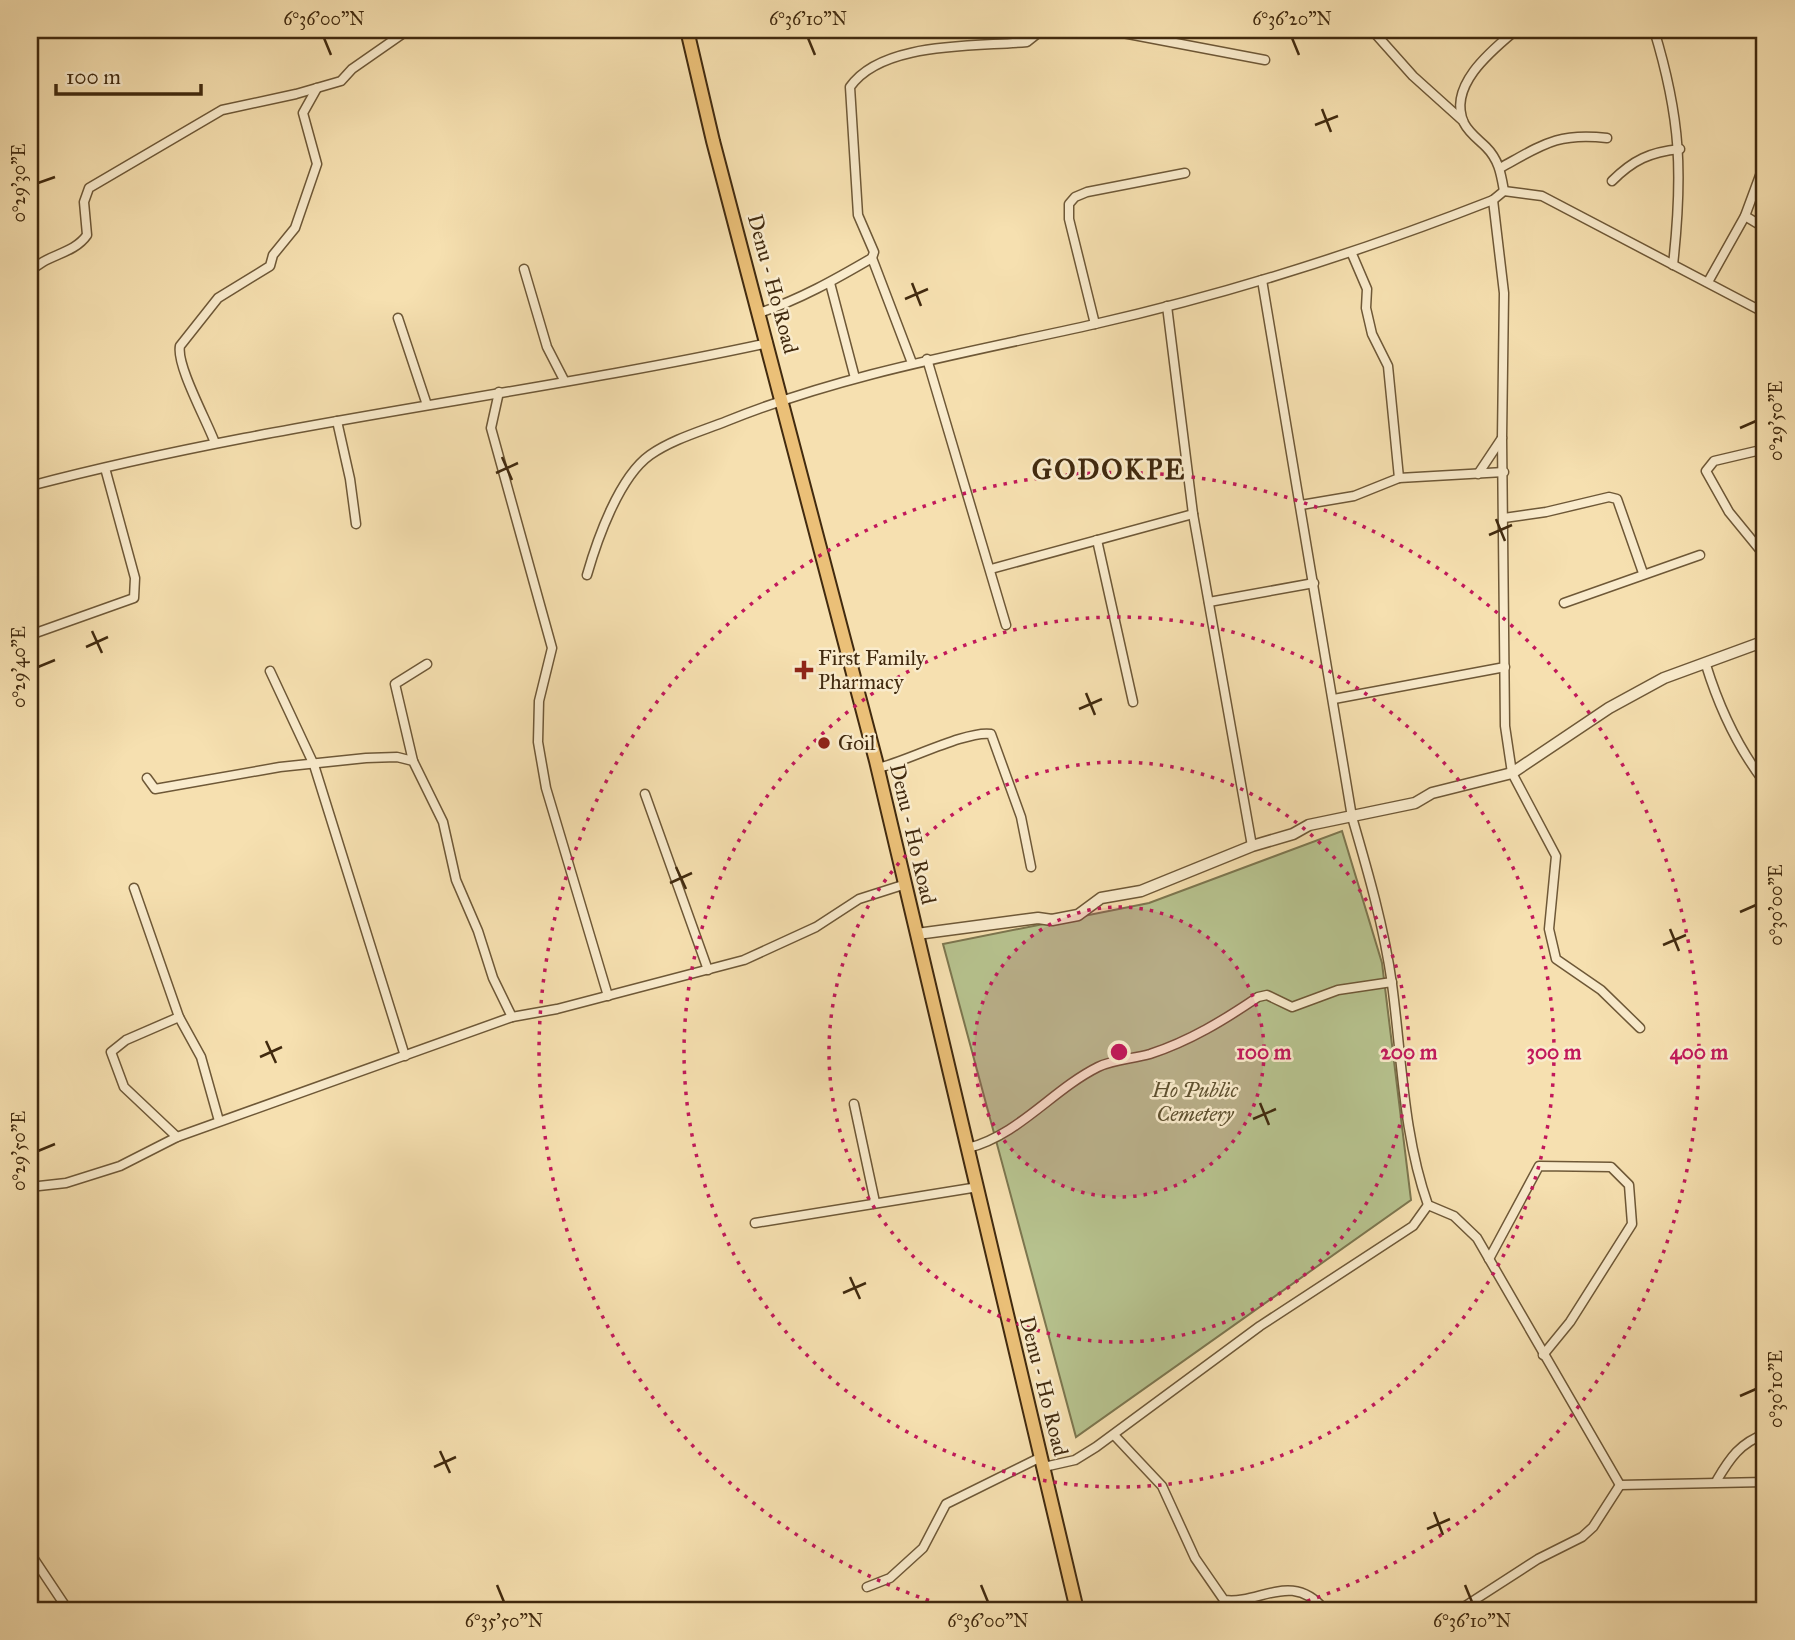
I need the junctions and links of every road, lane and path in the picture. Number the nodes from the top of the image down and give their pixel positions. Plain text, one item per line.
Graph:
1 (408, 30) edge
2 (688, 30) edge
3 (1042, 30) edge
4 (1107, 30) edge
5 (1516, 30) edge
6 (1654, 30) edge
7 (1377, 32) edge
8 (1265, 60) dead end
9 (317, 88) junction
10 (1463, 121) junction
11 (1607, 138) dead end
12 (1680, 149) junction
13 (1765, 162) edge
14 (1500, 168) junction
15 (1185, 173) dead end
16 (1612, 181) dead end
17 (1504, 191) junction
18 (1493, 200) junction
19 (1745, 216) junction
20 (1765, 228) edge
21 (1352, 254) junction
22 (872, 258) junction
23 (1673, 265) junction
24 (524, 269) dead end
25 (30, 272) edge
26 (1262, 280) junction
27 (1708, 282) junction
28 (830, 283) junction
29 (1167, 306) junction
30 (759, 313) junction
31 (1765, 313) edge
32 (398, 318) dead end
33 (1095, 324) junction
34 (768, 343) junction
35 (928, 359) junction
36 (912, 363) junction
37 (855, 377) junction
38 (564, 380) junction
39 (499, 393) junction
40 (783, 398) junction
41 (427, 405) junction
42 (337, 421) junction
43 (1502, 438) junction
44 (215, 443) junction
45 (1765, 449) edge
46 (105, 468) junction
47 (1504, 472) junction
48 (1478, 474) junction
49 (1399, 478) junction
50 (30, 486) edge
51 (1301, 505) junction
52 (1193, 514) junction
53 (1504, 518) junction
54 (356, 524) dead end
55 (1097, 540) junction
56 (1700, 555) dead end
57 (1765, 556) edge
58 (991, 569) junction
59 (1643, 573) junction
60 (587, 575) dead end
61 (1314, 583) junction
62 (1209, 602) junction
63 (1564, 603) dead end
64 (1006, 625) dead end
65 (30, 635) edge
66 (1765, 641) edge
67 (427, 664) dead end
68 (1706, 665) junction
69 (1505, 667) junction
70 (270, 671) dead end
71 (1334, 699) junction
72 (1133, 702) dead end
73 (413, 761) junction
74 (314, 765) junction
75 (878, 768) junction
76 (1512, 773) junction
77 (147, 778) dead end
78 (1765, 783) edge
79 (645, 794) dead end
80 (1352, 817) junction
81 (1252, 846) junction
82 (1031, 867) dead end
83 (906, 884) junction
84 (134, 888) dead end
85 (917, 934) junction
86 (709, 970) junction
87 (1392, 982) junction
88 (608, 996) junction
89 (179, 1017) junction
90 (512, 1017) junction
91 (1640, 1028) dead end
92 (405, 1056) junction
93 (854, 1104) dead end
94 (219, 1121) junction
95 (177, 1137) junction
96 (968, 1148) junction
97 (978, 1187) junction
98 (30, 1188) edge
99 (875, 1202) junction
100 (1429, 1205) junction
101 (755, 1223) dead end
102 (1489, 1259) junction
103 (1543, 1355) junction
104 (1765, 1434) edge
105 (1114, 1435) junction
106 (1042, 1462) junction
107 (1717, 1480) junction
108 (1765, 1482) edge
109 (1620, 1485) junction
110 (30, 1553) edge
111 (867, 1587) dead end
112 (68, 1610) edge
113 (1077, 1610) edge
114 (1325, 1610) edge
115 (1459, 1610) edge

1 - 9 street
2 - 30 main road, Denu - Ho Road
3 - 22 street
4 - 8 street
5 - 10 street
6 - 12 street
7 - 10 street
9 - 25 street
9 - 44 street
10 - 14 street
11 - 14 street
12 - 16 street
12 - 23 street
13 - 19 street
14 - 17 street
15 - 33 street
17 - 18 street
17 - 23 street
18 - 21 street
18 - 43 street
19 - 20 street
19 - 27 street
21 - 26 street
21 - 49 street
22 - 28 street
22 - 36 street
23 - 27 street
24 - 38 street
26 - 29 street
26 - 51 street
27 - 31 street
28 - 30 street
28 - 37 street
29 - 33 street
29 - 52 street
30 - 34 main road, Denu - Ho Road
32 - 41 street
33 - 35 street
34 - 38 street
34 - 40 main road, Denu - Ho Road
35 - 36 street
35 - 58 street
36 - 37 street
37 - 40 street
38 - 39 street
39 - 41 street
39 - 88 street
40 - 60 street
40 - 75 main road, Denu - Ho Road
41 - 42 street
42 - 44 street
42 - 54 street
43 - 47 street
43 - 48 street
44 - 46 street
45 - 57 street
46 - 50 street
46 - 65 street
47 - 48 street
47 - 53 street
48 - 49 street
49 - 51 street
51 - 61 street
52 - 55 street
52 - 62 street
53 - 59 street
53 - 69 street
55 - 58 street
55 - 72 street
56 - 59 street
58 - 64 street
59 - 63 street
61 - 62 street
61 - 71 street
62 - 81 street
66 - 68 street
67 - 73 street
68 - 76 street
68 - 78 street
69 - 71 street
69 - 76 street
70 - 74 street
71 - 80 street
73 - 74 street
73 - 90 street
74 - 77 street
74 - 92 street
75 - 82 street
75 - 83 main road, Denu - Ho Road
76 - 80 street
76 - 91 street
79 - 86 street
80 - 81 street
80 - 87 street
81 - 85 street
83 - 85 main road, Denu - Ho Road
83 - 86 street
84 - 89 street
85 - 96 main road, Denu - Ho Road
86 - 88 street
87 - 96 street
87 - 100 street
88 - 90 street
89 - 94 street
89 - 95 street
90 - 92 street
92 - 94 street
93 - 99 street
94 - 95 street
95 - 98 street
96 - 97 main road, Denu - Ho Road
97 - 99 street
97 - 106 main road, Denu - Ho Road
99 - 101 street
100 - 102 street
100 - 105 street
102 - 103 street
102 - 103 street
103 - 109 street
104 - 107 street
105 - 106 street
105 - 114 street
106 - 111 street
106 - 113 main road, Denu - Ho Road
107 - 108 street
107 - 109 street
109 - 115 street
110 - 112 street

